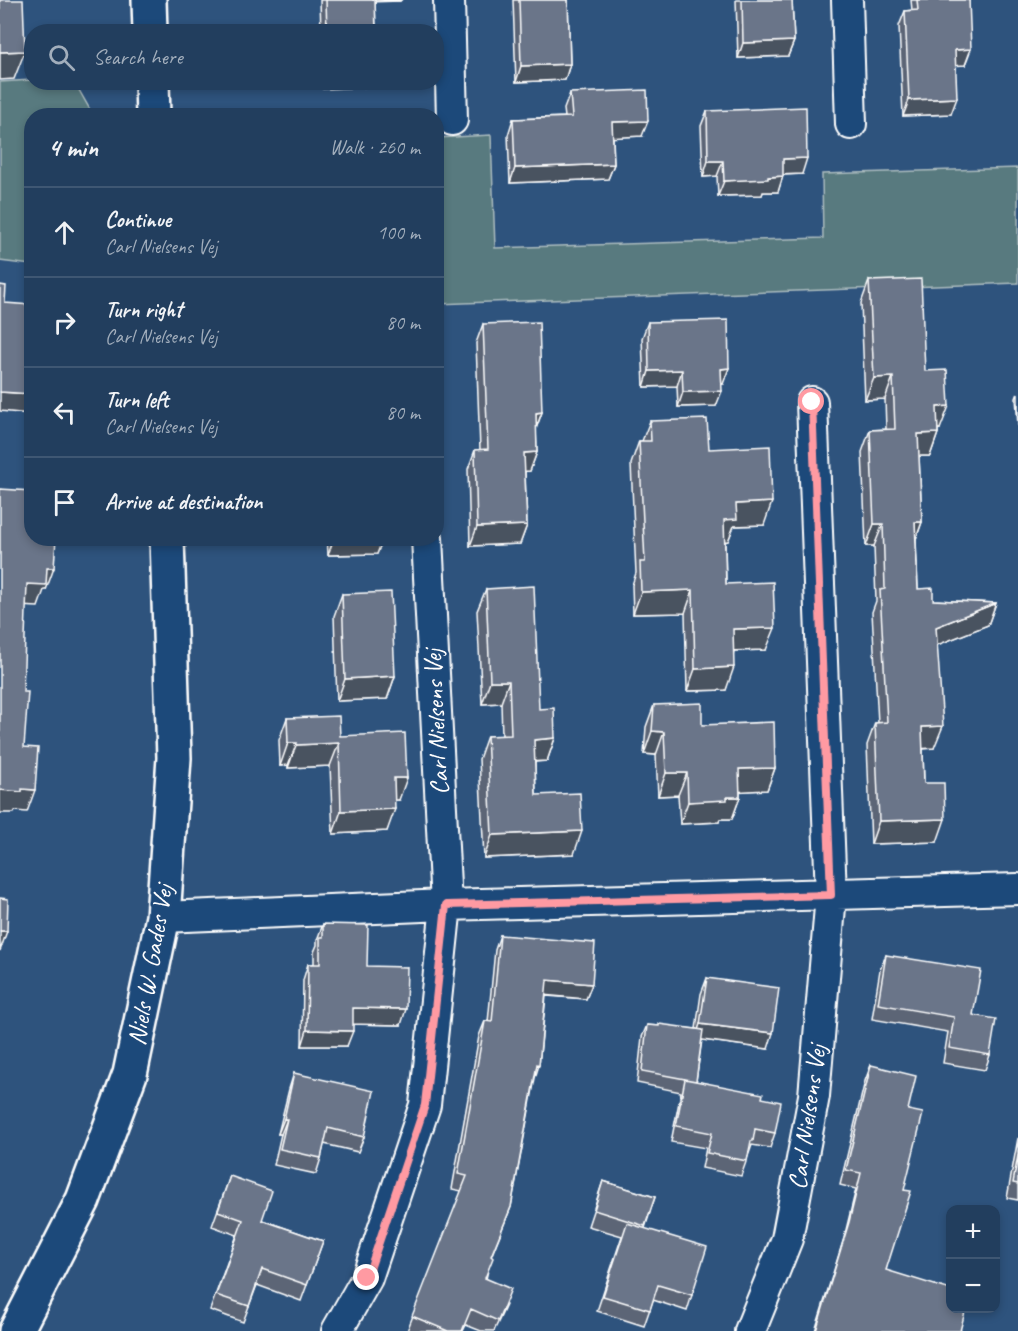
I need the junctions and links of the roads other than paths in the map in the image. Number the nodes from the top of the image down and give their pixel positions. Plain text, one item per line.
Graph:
1 (149, 0) edge
2 (449, 0) edge
3 (847, 0) edge
4 (150, 24) edge
5 (152, 90) edge
6 (153, 108) edge
7 (452, 120) dead end
8 (851, 124) dead end
9 (812, 402) dead end
10 (167, 546) edge
11 (427, 546) edge
12 (1018, 889) edge
13 (831, 895) junction
14 (446, 905) junction
15 (163, 917) junction
16 (16, 1331) edge
17 (337, 1331) edge
18 (750, 1331) edge

1 - 4 street
2 - 7 street
3 - 8 street
5 - 6 street
9 - 13 street, Carl Nielsens Vej
10 - 15 street, Niels W. Gades Vej
11 - 14 street, Carl Nielsens Vej
12 - 13 street
13 - 14 street
13 - 18 street, Carl Nielsens Vej
14 - 15 street
14 - 17 street, Carl Nielsens Vej
15 - 16 street, Niels W. Gades Vej

